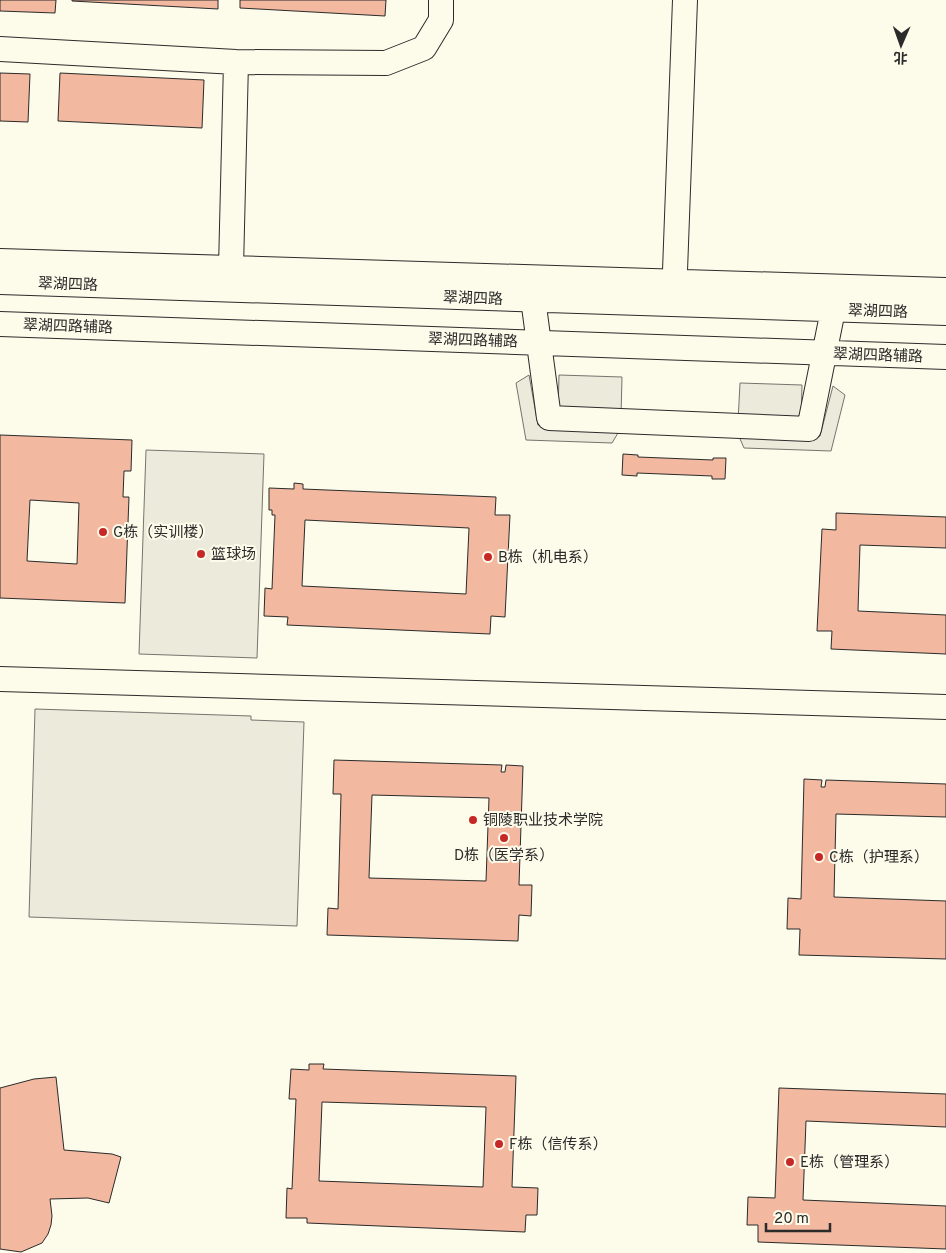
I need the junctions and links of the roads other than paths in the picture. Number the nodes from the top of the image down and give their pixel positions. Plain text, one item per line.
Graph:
1 (441, 0) edge
2 (685, 0) edge
3 (0, 49) edge
4 (236, 62) junction
5 (0, 260) edge
6 (231, 268) junction
7 (0, 282) edge
8 (946, 290) edge
9 (674, 293) junction
10 (533, 300) junction
11 (833, 310) junction
12 (946, 314) edge
13 (0, 324) edge
14 (539, 343) junction
15 (824, 353) junction
16 (946, 358) edge
17 (0, 679) edge
18 (946, 708) edge

1 - 4 street
2 - 9 street
3 - 4 street
4 - 6 street
5 - 6 street, 翠湖四路
6 - 9 street, 翠湖四路
7 - 10 street, 翠湖四路
8 - 9 street, 翠湖四路
9 - 10 street, 翠湖四路
9 - 11 street, 翠湖四路
10 - 14 street
11 - 12 street, 翠湖四路
11 - 15 street
13 - 14 street, 翠湖四路辅路
14 - 15 street, 翠湖四路辅路
14 - 15 street
15 - 16 street, 翠湖四路辅路
17 - 18 street

